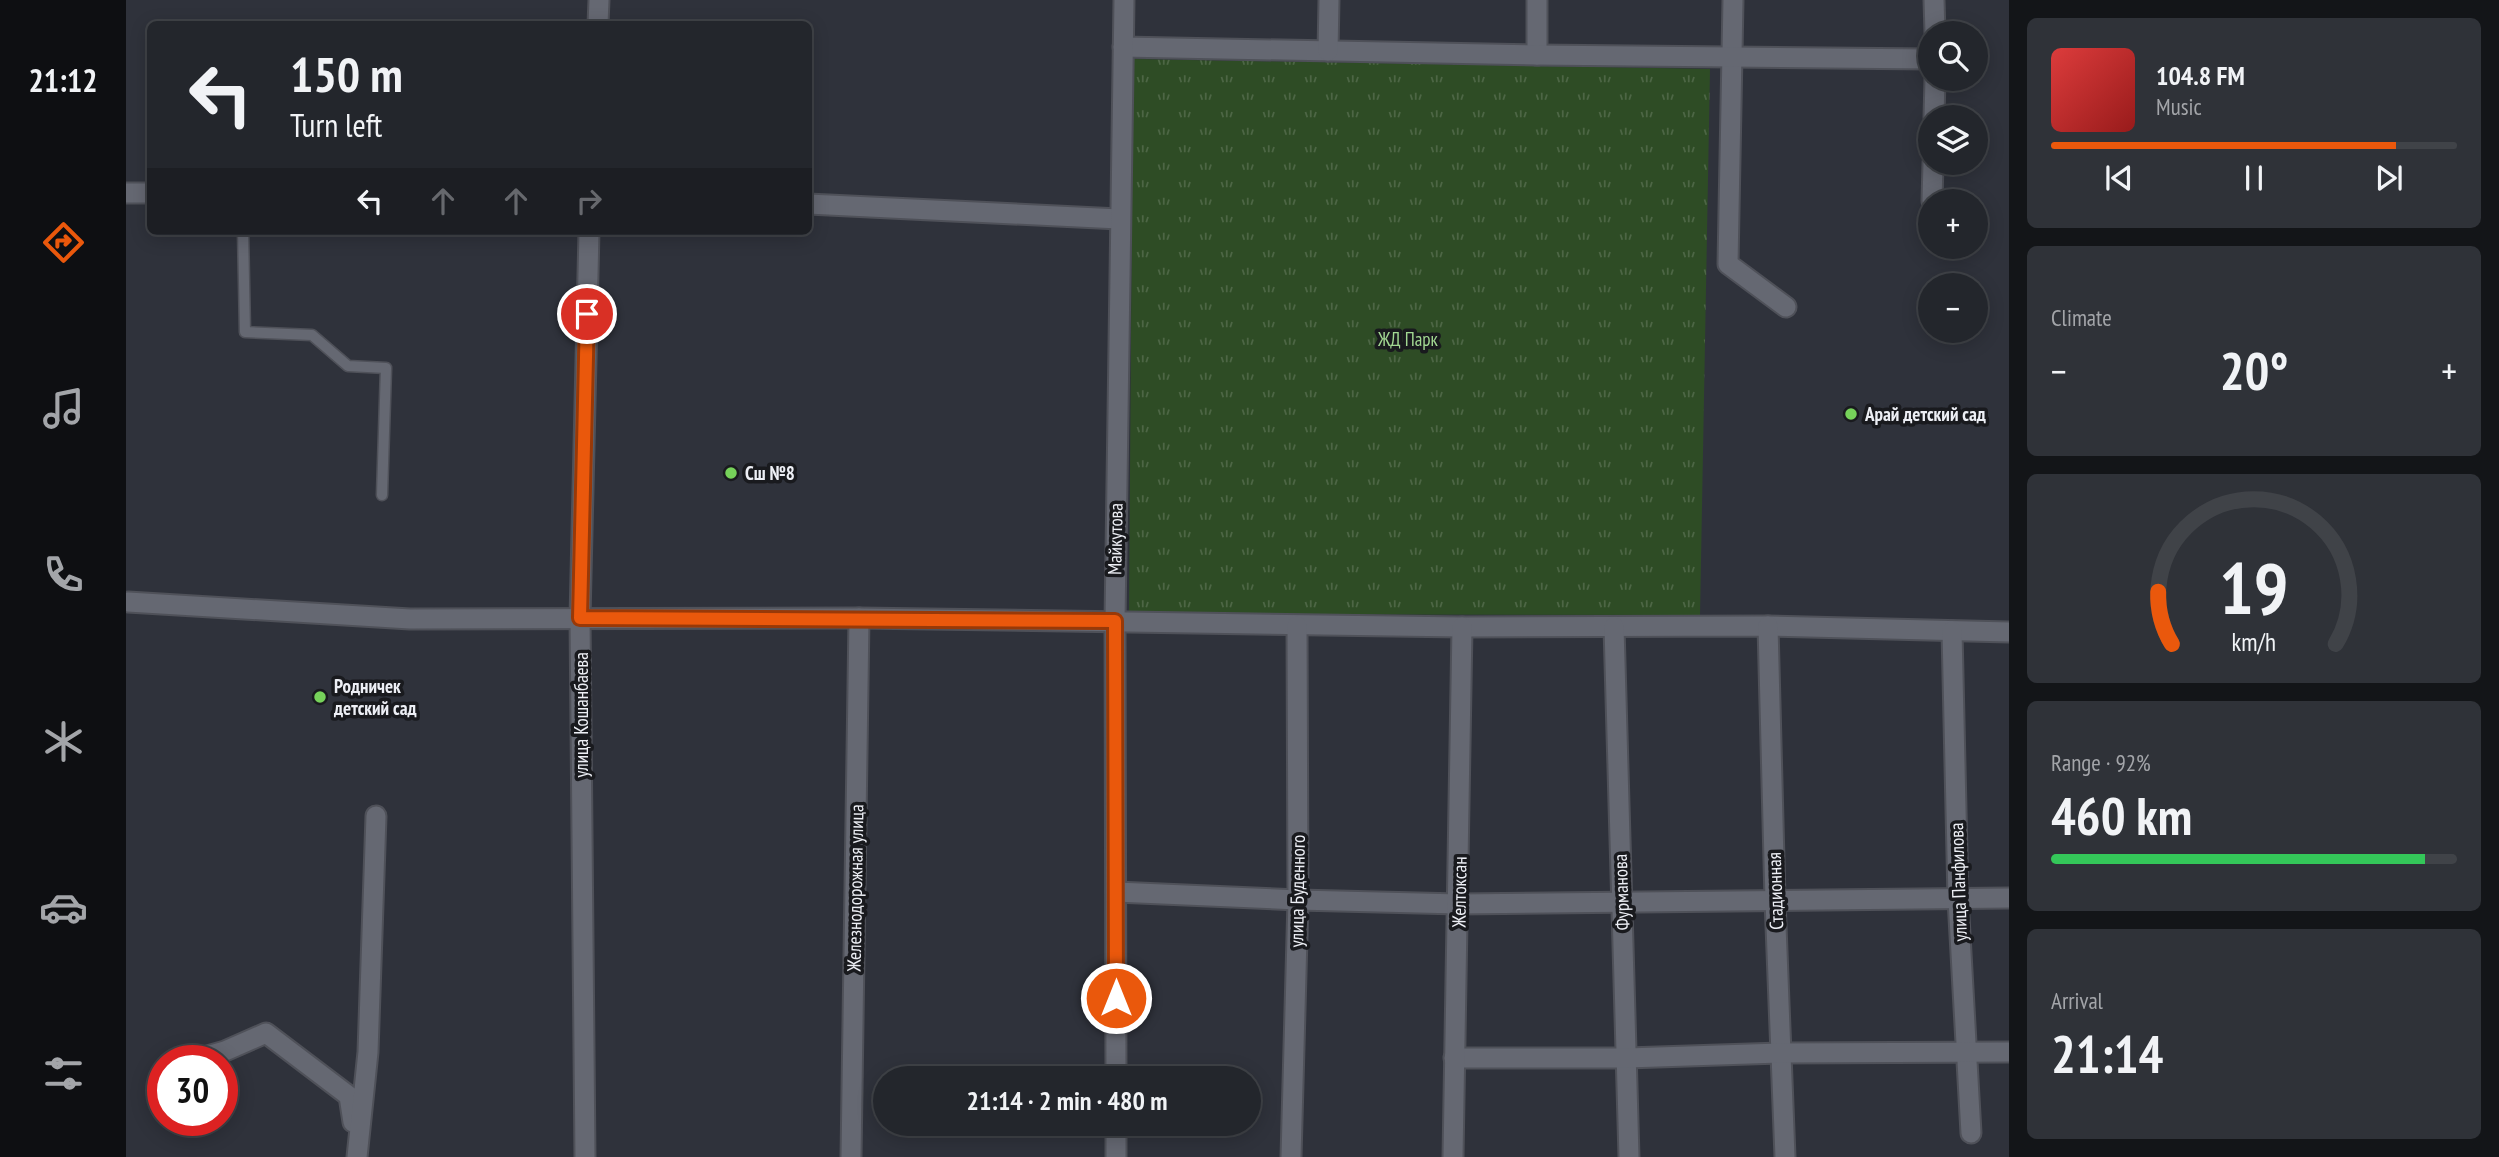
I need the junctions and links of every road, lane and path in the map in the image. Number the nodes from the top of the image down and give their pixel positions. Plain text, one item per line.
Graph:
1 (600, 0) edge
2 (1124, 0) edge
3 (1329, 0) edge
4 (1537, 0) edge
5 (1733, 0) edge
6 (1934, 0) edge
7 (598, 21) edge
8 (1935, 21) edge
9 (1123, 47) junction
10 (1328, 51) junction
11 (1537, 55) junction
12 (1732, 57) junction
13 (1918, 59) edge
14 (126, 193) edge
15 (147, 193) edge
16 (812, 204) edge
17 (1119, 219) junction
18 (243, 235) edge
19 (589, 235) edge
20 (1786, 307) dead end
21 (382, 495) dead end
22 (128, 602) dead end
23 (580, 618) junction
24 (859, 618) junction
25 (1115, 621) junction
26 (1297, 626) junction
27 (1768, 626) junction
28 (1614, 627) junction
29 (1462, 628) junction
30 (1952, 631) junction
31 (2009, 632) edge
32 (376, 816) dead end
33 (1116, 891) junction
34 (2009, 898) edge
35 (1958, 899) junction
36 (1298, 900) junction
37 (1775, 900) junction
38 (1621, 903) junction
39 (1459, 904) junction
40 (238, 1045) edge
41 (2009, 1052) edge
42 (1781, 1053) junction
43 (1968, 1054) junction
44 (1454, 1058) junction
45 (1627, 1058) junction
46 (1116, 1066) edge
47 (1971, 1133) dead end
48 (1116, 1136) edge
49 (357, 1156) edge
50 (585, 1157) edge
51 (851, 1157) edge
52 (1116, 1157) edge
53 (1292, 1157) edge
54 (1453, 1157) edge
55 (1629, 1157) edge
56 (1785, 1157) edge

1 - 7 street
2 - 9 street, Майкутова
3 - 10 street
4 - 11 street
5 - 12 street
6 - 8 street
9 - 10 street
9 - 17 street, Майкутова
10 - 11 street
11 - 12 street
12 - 13 street
12 - 20 street
14 - 15 street
16 - 17 street
17 - 25 street, Майкутова
18 - 21 lane
19 - 23 street, улица Кошанбаева
22 - 23 street
23 - 24 street
23 - 50 street, улица Кошанбаева
24 - 25 street
24 - 51 street, Железнодорожная улица
25 - 26 street
25 - 33 street, Майкутова
26 - 29 street
26 - 36 street, улица Буденного
27 - 28 street
27 - 30 street
27 - 37 street, Стадионная
28 - 29 street
28 - 38 street, Фурманова
29 - 39 street, Желтоксан
30 - 31 street
30 - 35 street, улица Панфилова
32 - 49 street
33 - 36 street
33 - 46 street, Майкутова
34 - 35 street
35 - 37 street
35 - 43 street, улица Панфилова
36 - 39 street
36 - 53 street, улица Буденного
37 - 38 street
37 - 42 street, Стадионная
38 - 39 street
38 - 45 street, Фурманова
39 - 44 street, Желтоксан
40 - 49 street
41 - 43 street
42 - 43 street
42 - 45 street
42 - 56 street, Стадионная
43 - 47 street, улица Панфилова
44 - 45 street
44 - 54 street, Желтоксан
45 - 55 street, Фурманова
48 - 52 street

